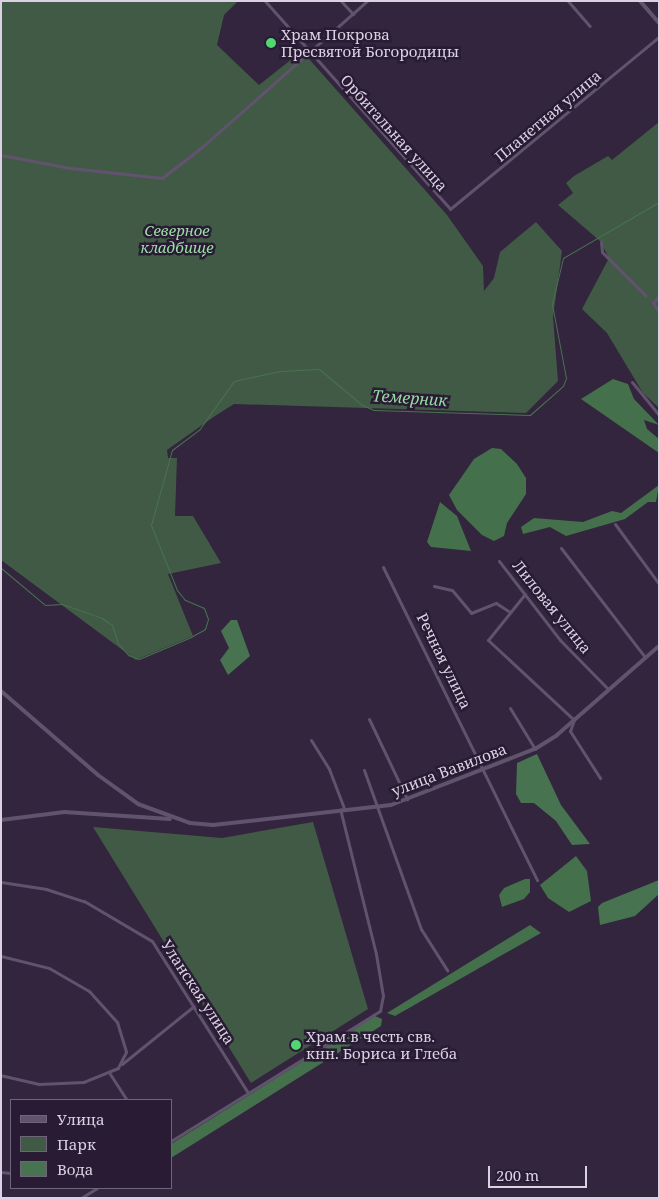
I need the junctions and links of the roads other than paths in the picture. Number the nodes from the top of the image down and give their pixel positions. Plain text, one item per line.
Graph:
1 (264, 1) edge
2 (341, 1) edge
3 (367, 1) edge
4 (568, 1) edge
5 (640, 1) edge
6 (353, 14) junction
7 (659, 23) edge
8 (590, 26) dead end
9 (659, 36) edge
10 (308, 53) junction
11 (1, 155) edge
12 (450, 209) joint
13 (601, 242) dead end
14 (645, 295) dead end
15 (659, 296) edge
16 (659, 312) edge
17 (632, 382) dead end
18 (659, 415) edge
19 (615, 524) dead end
20 (562, 548) dead end
21 (499, 561) dead end
22 (383, 567) dead end
23 (659, 584) edge
24 (434, 586) dead end
25 (525, 594) junction
26 (510, 612) junction
27 (659, 646) edge
28 (645, 657) junction
29 (608, 689) junction
30 (1, 691) edge
31 (510, 708) dead end
32 (369, 719) dead end
33 (574, 720) junction
34 (311, 740) dead end
35 (535, 749) junction
36 (482, 767) junction
37 (364, 770) dead end
38 (600, 778) dead end
39 (407, 799) junction
40 (379, 806) junction
41 (342, 808) junction
42 (1, 820) edge
43 (180, 820) junction
44 (537, 880) dead end
45 (1, 882) edge
46 (1, 956) edge
47 (447, 970) dead end
48 (194, 1006) junction
49 (118, 1068) junction
50 (110, 1074) junction
51 (1, 1075) edge
52 (248, 1093) junction
53 (126, 1099) edge
54 (172, 1140) edge
55 (95, 1189) edge
56 (81, 1198) edge

1 - 10 street, Орбитальная улица
2 - 6 street
3 - 6 street
4 - 8 street
5 - 7 street
6 - 10 street
9 - 12 street, Планетная улица
10 - 11 street
10 - 12 street, Орбитальная улица
13 - 14 street
15 - 16 street
17 - 18 street
19 - 23 street
20 - 28 street
21 - 25 street, Лиловая улица
22 - 36 street, Речная улица
24 - 26 street
25 - 26 street
25 - 29 street, Лиловая улица
26 - 33 street
27 - 28 street, улица Вавилова
28 - 29 street, улица Вавилова
29 - 33 street, улица Вавилова
30 - 43 street, улица Вавилова
31 - 35 street
32 - 39 street
33 - 35 street, улица Вавилова
33 - 38 street
34 - 41 street
35 - 36 street, улица Вавилова
36 - 39 street, улица Вавилова
36 - 44 street, Речная улица
37 - 40 street
39 - 40 street, улица Вавилова
40 - 41 street, улица Вавилова
40 - 47 street
41 - 43 street, улица Вавилова
41 - 52 street
42 - 43 street, улица Вавилова
45 - 48 street, Уланская улица
46 - 49 street
48 - 49 street
48 - 52 street, Уланская улица
49 - 50 street
50 - 51 street
50 - 53 street
52 - 54 street
55 - 56 street

